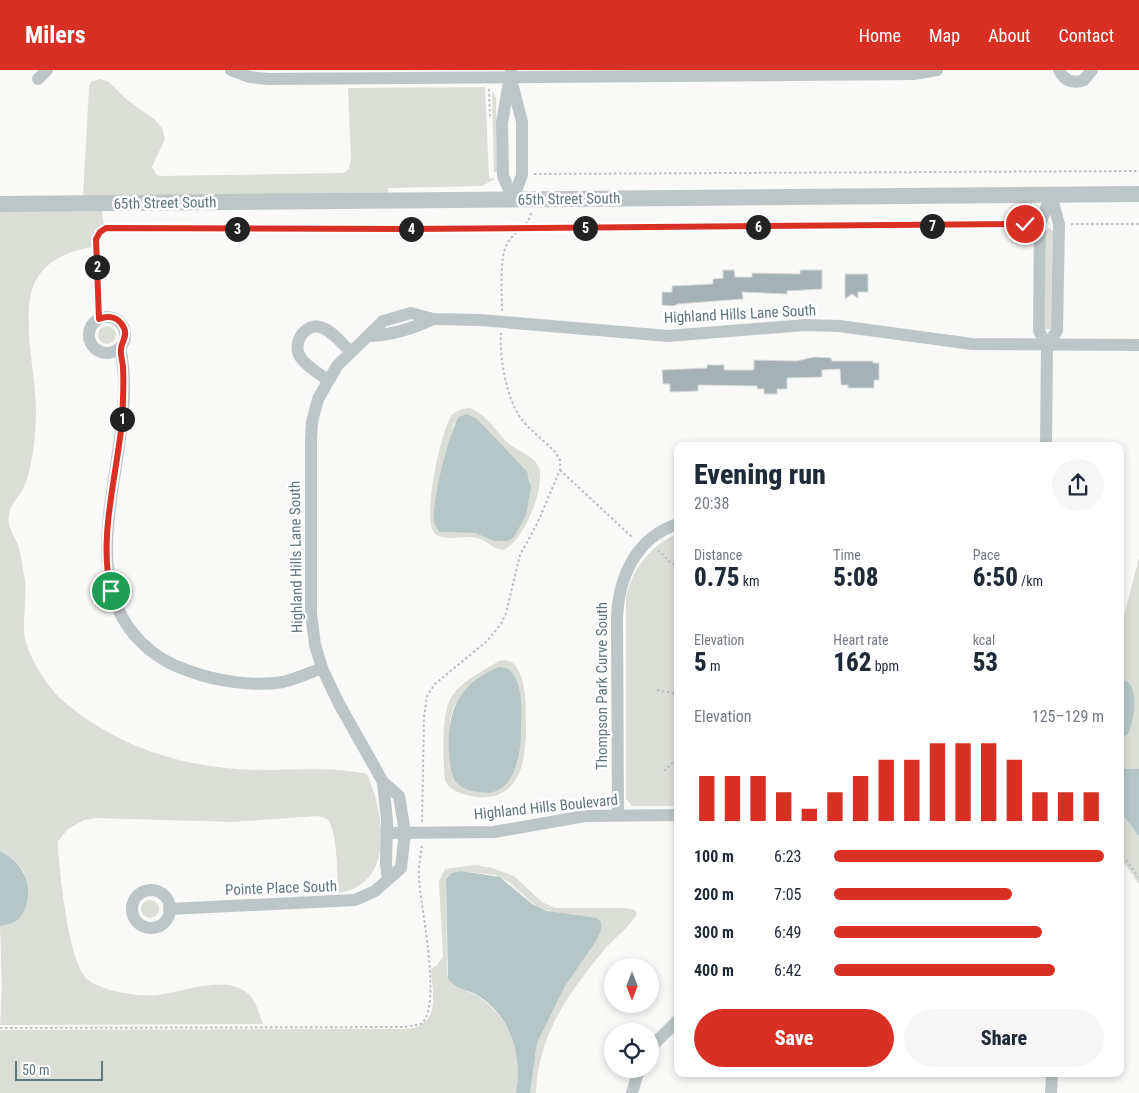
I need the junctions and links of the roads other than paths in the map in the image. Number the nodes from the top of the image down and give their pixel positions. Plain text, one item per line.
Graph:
1 (231, 70) edge
2 (937, 70) edge
3 (1058, 70) edge
4 (1092, 70) edge
5 (798, 73) edge
6 (511, 74) edge
7 (1139, 194) edge
8 (1051, 195) junction
9 (513, 199) junction
10 (0, 204) edge
11 (1047, 345) junction
12 (1139, 345) edge
13 (120, 348) junction
14 (350, 351) junction
15 (327, 380) junction
16 (1046, 442) edge
17 (674, 526) edge
18 (322, 668) junction
19 (383, 782) junction
20 (618, 815) junction
21 (674, 815) edge
22 (405, 832) junction
23 (387, 833) junction
24 (388, 879) junction
25 (170, 909) dead end
26 (674, 1024) edge
27 (659, 1039) edge
28 (1052, 1077) edge
29 (636, 1078) edge
30 (632, 1093) edge
31 (1051, 1093) edge

1 - 6 street
2 - 5 street
3 - 4 street
5 - 6 street
6 - 9 street
6 - 9 street
7 - 8 street, 65th Street South
8 - 9 street, 65th Street South
8 - 11 street
8 - 11 street
9 - 10 street, 65th Street South
11 - 12 street, Highland Hills Lane South
11 - 14 street, Highland Hills Lane South
11 - 16 street
13 - 13 street
13 - 18 street
14 - 15 street, Highland Hills Lane South
14 - 15 street
15 - 18 street, Highland Hills Lane South
17 - 20 street, Thompson Park Curve South
18 - 19 street, Highland Hills Lane South
19 - 22 street, Highland Hills Lane South
19 - 23 street, Highland Hills Lane South
20 - 21 street, Highland Hills Boulevard
20 - 22 street, Highland Hills Boulevard
22 - 23 street, Highland Hills Boulevard
22 - 24 street, Pointe Place South
23 - 24 street
24 - 25 street, Pointe Place South
26 - 27 street
28 - 31 street
29 - 30 street

